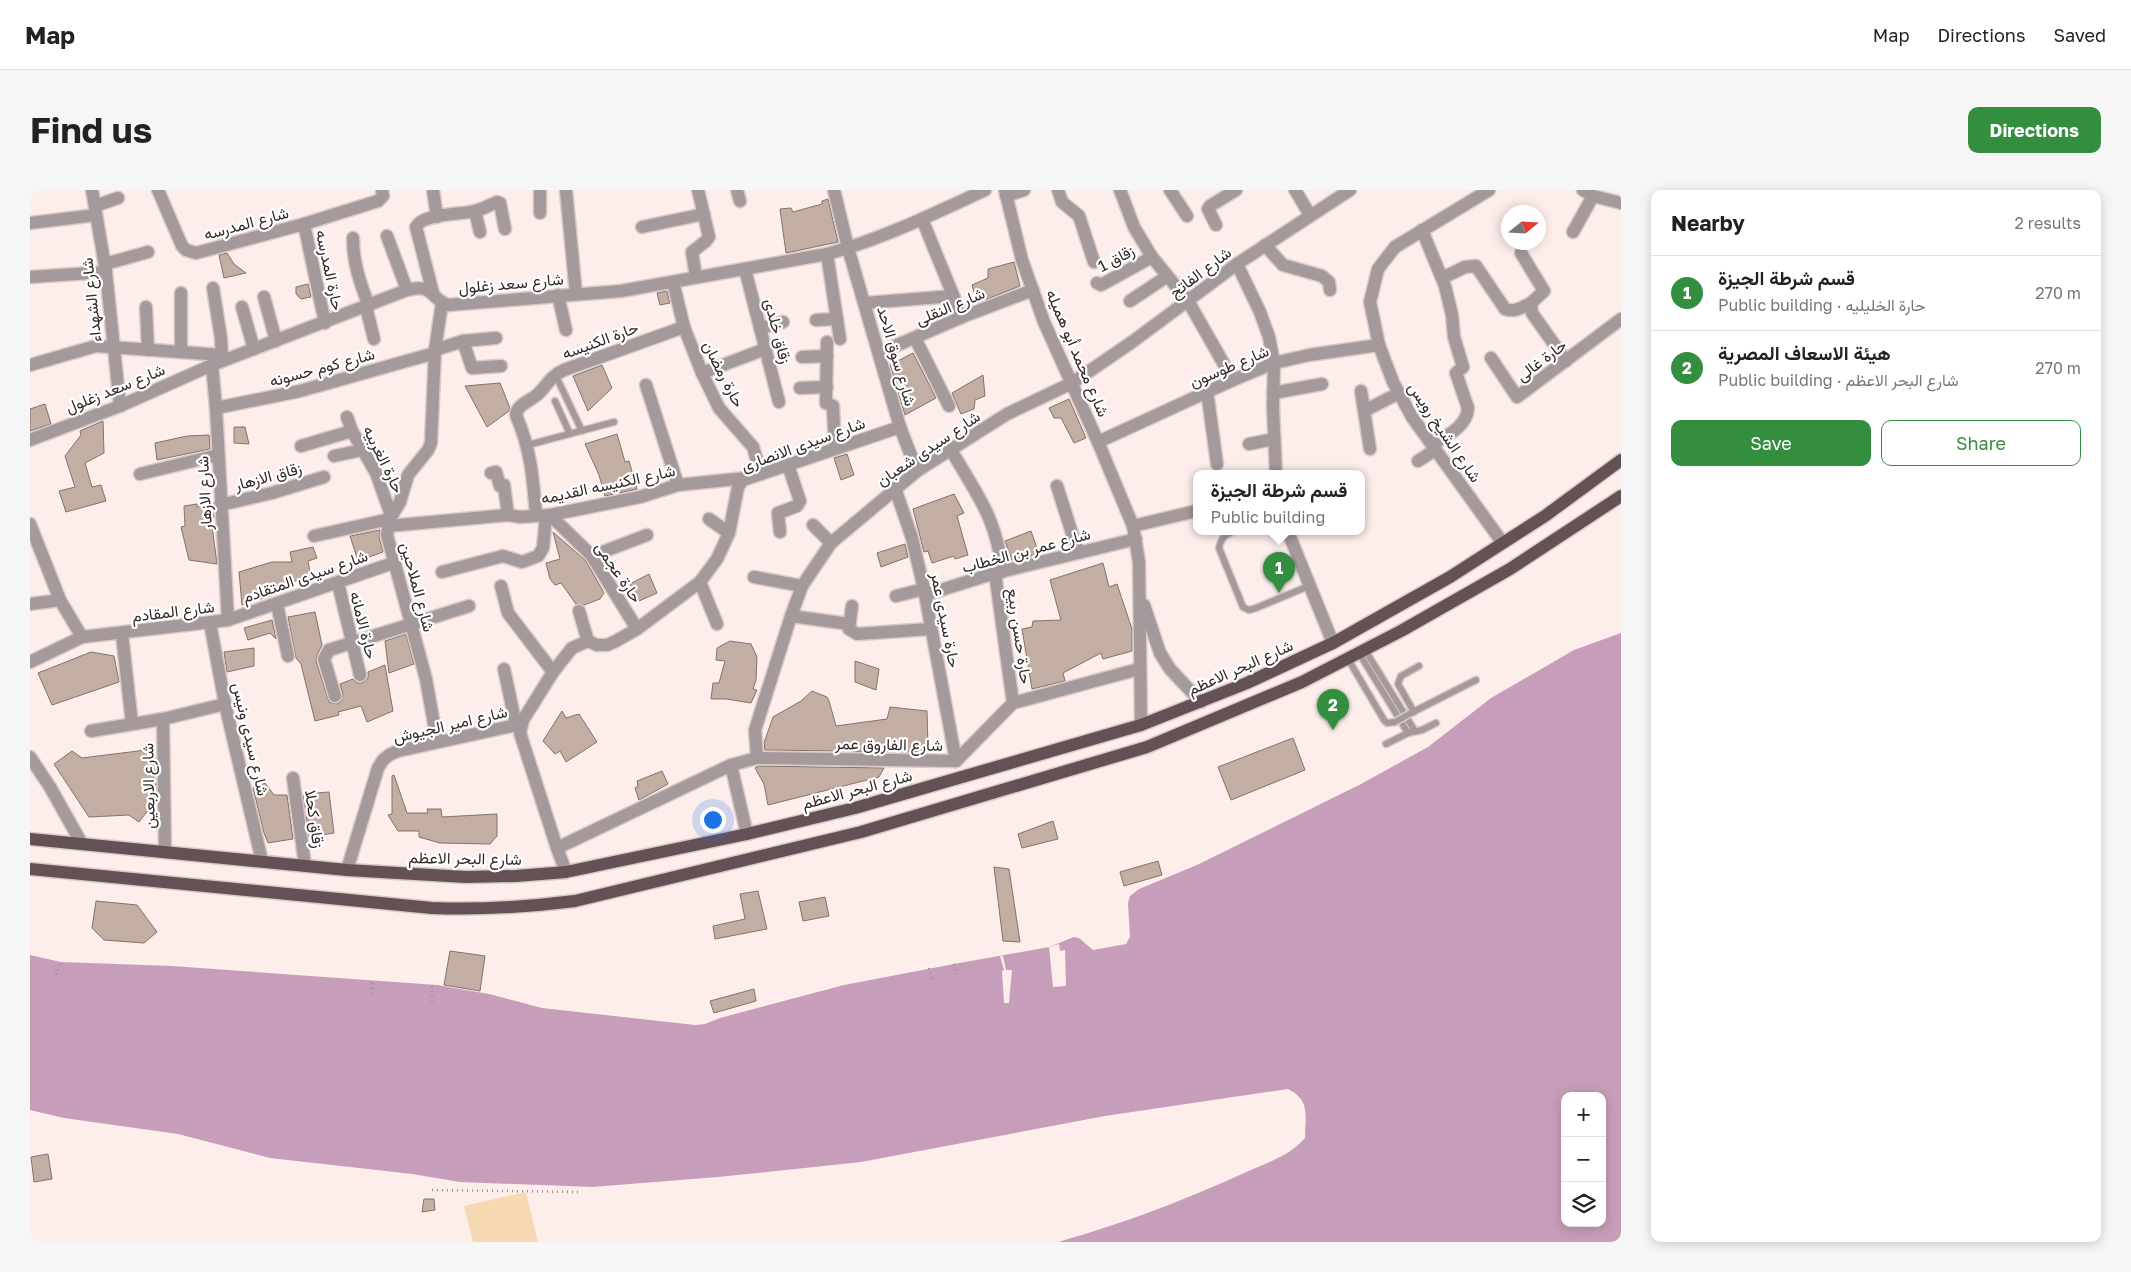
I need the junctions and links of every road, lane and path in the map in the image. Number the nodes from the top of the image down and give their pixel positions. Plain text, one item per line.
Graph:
1 (92, 190) edge
2 (158, 190) edge
3 (433, 190) edge
4 (492, 190) edge
5 (540, 190) edge
6 (566, 190) edge
7 (698, 190) edge
8 (834, 190) edge
9 (985, 190) edge
10 (1024, 190) edge
11 (1058, 190) edge
12 (1120, 190) edge
13 (1170, 190) edge
14 (1236, 190) edge
15 (1295, 190) edge
16 (1350, 190) edge
17 (1489, 190) edge
18 (1006, 193) edge
19 (1588, 193) edge
20 (380, 195) edge
21 (118, 198) dead end
22 (497, 203) junction
23 (1621, 203) edge
24 (96, 210) junction
25 (475, 211) junction
26 (540, 214) dead end
27 (704, 214) junction
28 (1310, 215) junction
29 (1187, 216) dead end
30 (437, 217) junction
31 (922, 220) junction
32 (30, 222) edge
33 (304, 224) junction
34 (1216, 225) dead end
35 (642, 227) dead end
36 (504, 229) dead end
37 (1422, 230) junction
38 (480, 232) dead end
39 (1573, 232) dead end
40 (387, 236) dead end
41 (353, 238) dead end
42 (1265, 245) junction
43 (848, 248) junction
44 (148, 252) dead end
45 (827, 254) junction
46 (1520, 254) dead end
47 (1152, 257) junction
48 (1094, 262) dead end
49 (1237, 264) junction
50 (105, 268) junction
51 (745, 269) junction
52 (30, 277) edge
53 (696, 277) junction
54 (1166, 277) junction
55 (1442, 278) junction
56 (673, 282) junction
57 (1098, 282) dead end
58 (213, 288) dead end
59 (408, 290) junction
60 (1033, 290) junction
61 (1330, 290) dead end
62 (181, 293) dead end
63 (433, 293) junction
64 (576, 294) junction
65 (558, 295) junction
66 (953, 296) junction
67 (264, 298) dead end
68 (1130, 301) dead end
69 (1188, 301) junction
70 (442, 303) junction
71 (865, 303) junction
72 (1531, 303) junction
73 (367, 306) junction
74 (146, 307) dead end
75 (242, 307) dead end
76 (962, 317) junction
77 (1621, 319) edge
78 (816, 320) dead end
79 (837, 320) junction
80 (783, 322) dead end
81 (324, 323) junction
82 (684, 327) junction
83 (760, 328) junction
84 (566, 330) dead end
85 (496, 338) dead end
86 (915, 338) junction
87 (374, 339) dead end
88 (276, 341) junction
89 (463, 342) junction
90 (1379, 345) junction
91 (113, 348) junction
92 (254, 349) junction
93 (765, 349) junction
94 (148, 350) junction
95 (435, 351) junction
96 (180, 352) junction
97 (879, 353) junction
98 (827, 356) junction
99 (802, 357) dead end
100 (1490, 358) dead end
101 (219, 360) junction
102 (1566, 361) junction
103 (1274, 363) junction
104 (30, 365) edge
105 (501, 366) dead end
106 (702, 373) junction
107 (555, 374) junction
108 (1233, 380) junction
109 (1072, 383) junction
110 (1322, 384) dead end
111 (646, 385) dead end
112 (800, 388) dead end
113 (826, 388) junction
114 (1361, 391) dead end
115 (1207, 392) junction
116 (1273, 393) junction
117 (1399, 393) junction
118 (555, 401) dead end
119 (778, 402) dead end
120 (120, 406) junction
121 (949, 406) dead end
122 (216, 408) junction
123 (1364, 411) junction
124 (347, 417) dead end
125 (614, 422) dead end
126 (900, 427) junction
127 (352, 431) junction
128 (582, 431) junction
129 (570, 434) junction
130 (1274, 439) junction
131 (30, 440) edge
132 (1098, 442) junction
133 (1249, 444) dead end
134 (301, 446) dead end
135 (528, 446) junction
136 (1370, 448) dead end
137 (1433, 448) junction
138 (835, 449) junction
139 (362, 450) junction
140 (951, 450) junction
141 (218, 456) junction
142 (334, 456) dead end
143 (1621, 460) edge
144 (1418, 461) dead end
145 (1216, 464) dead end
146 (788, 465) junction
147 (1276, 470) edge
148 (917, 471) junction
149 (491, 473) dead end
150 (140, 474) dead end
151 (761, 474) junction
152 (324, 477) dead end
153 (746, 478) junction
154 (678, 485) junction
155 (1057, 486) dead end
156 (895, 488) junction
157 (1621, 496) edge
158 (220, 505) junction
159 (1193, 512) edge
160 (508, 515) junction
161 (544, 516) junction
162 (710, 519) dead end
163 (390, 520) junction
164 (30, 524) edge
165 (813, 525) dead end
166 (1133, 526) junction
167 (780, 532) dead end
168 (729, 533) junction
169 (1225, 535) edge
170 (1289, 535) edge
171 (314, 536) dead end
172 (647, 536) dead end
173 (1136, 539) junction
174 (1502, 542) junction
175 (831, 543) junction
176 (1078, 552) junction
177 (592, 556) junction
178 (393, 563) junction
179 (442, 572) dead end
180 (998, 572) junction
181 (754, 577) dead end
182 (338, 582) junction
183 (700, 582) junction
184 (501, 586) dead end
185 (802, 586) junction
186 (1310, 586) junction
187 (1139, 591) junction
188 (925, 592) junction
189 (896, 596) dead end
190 (60, 600) junction
191 (30, 604) edge
192 (277, 604) junction
193 (468, 606) dead end
194 (852, 606) dead end
195 (579, 611) dead end
196 (791, 616) junction
197 (228, 620) junction
198 (210, 623) junction
199 (411, 623) junction
200 (717, 624) dead end
201 (848, 624) junction
202 (638, 629) junction
203 (931, 629) junction
204 (122, 634) junction
205 (82, 637) junction
206 (588, 641) junction
207 (352, 643) junction
208 (1333, 643) junction
209 (1357, 654) junction
210 (288, 656) dead end
211 (30, 662) edge
212 (1419, 666) dead end
213 (504, 669) dead end
214 (1139, 670) junction
215 (553, 672) junction
216 (360, 675) dead end
217 (1476, 680) dead end
218 (335, 696) dead end
219 (1201, 702) junction
220 (1013, 703) junction
221 (225, 704) junction
222 (1412, 713) junction
223 (163, 719) junction
224 (1436, 723) dead end
225 (132, 724) junction
226 (519, 725) junction
227 (1141, 725) junction
228 (92, 731) dead end
229 (1411, 732) junction
230 (437, 741) junction
231 (1386, 744) dead end
232 (30, 757) edge
233 (757, 758) junction
234 (956, 761) junction
235 (731, 765) junction
236 (293, 778) dead end
237 (747, 834) junction
238 (30, 838) edge
239 (82, 844) junction
240 (556, 848) junction
241 (165, 852) junction
242 (262, 861) junction
243 (305, 865) junction
244 (30, 869) edge
245 (347, 870) junction
246 (566, 872) junction
247 (61, 962) dead end
248 (954, 964) dead end
249 (929, 968) dead end
250 (956, 974) dead end
251 (56, 975) dead end
252 (373, 981) dead end
253 (933, 981) dead end
254 (432, 985) dead end
255 (372, 994) dead end
256 (432, 1002) dead end
257 (432, 1190) dead end
258 (578, 1192) dead end

1 - 24 street, شارع الشهداء
2 - 33 street, شارع المدرسه
3 - 30 street
4 - 22 street
5 - 26 street
6 - 64 street
7 - 27 street
8 - 43 street, شارع سوق الاحد
9 - 31 street, شارع سعد زغلول
10 - 18 street
11 - 48 street
12 - 47 street
13 - 29 street
14 - 34 street
15 - 28 street
16 - 28 street, شارع الفاتح
17 - 37 street
18 - 60 street, شارع محمد أبو هميله
19 - 23 street
19 - 39 street
20 - 33 street, شارع المدرسه
21 - 24 street
22 - 25 street
22 - 36 street
24 - 32 street
24 - 50 street, شارع الشهداء
25 - 30 street
25 - 38 street
27 - 35 street
27 - 53 street
28 - 42 street, شارع الفاتح
30 - 63 street
31 - 43 street, شارع سعد زغلول
31 - 66 street
33 - 81 street, حارة المدرسه
37 - 55 street
37 - 90 street, شارع الشيخ رويس
40 - 59 street
41 - 73 street
42 - 49 street, شارع الفاتح
42 - 61 street
43 - 45 street, شارع سعد زغلول
43 - 71 street, شارع سوق الاحد
44 - 50 street
45 - 51 street, شارع سعد زغلول
45 - 79 street
46 - 72 street
47 - 54 street
47 - 57 street, زقاق 1
49 - 69 street, شارع الفاتح
49 - 103 street
50 - 52 street
50 - 91 street, شارع الشهداء
51 - 53 street, شارع سعد زغلول
51 - 83 street, زقاق خلدى
53 - 56 street, شارع سعد زغلول
54 - 68 street
54 - 69 street
55 - 72 street
55 - 137 street
56 - 64 street, شارع سعد زغلول
56 - 82 street, حارة رمضان
58 - 101 street, شارع الازهار
59 - 63 street, شارع سعد زغلول
59 - 73 street, شارع سعد زغلول
60 - 76 street, شارع النقلى
60 - 109 street, شارع محمد أبو هميله
62 - 96 street
63 - 70 street, شارع سعد زغلول
64 - 65 street, شارع سعد زغلول
65 - 70 street, شارع سعد زغلول
65 - 84 street
66 - 71 street
66 - 76 street
67 - 88 street
69 - 108 street
69 - 109 street, شارع الفاتح
70 - 95 street
71 - 97 street, شارع سوق الاحد
72 - 102 street
73 - 81 street, شارع سعد زغلول
73 - 87 street
74 - 94 street
75 - 92 street
76 - 86 street, شارع النقلى
77 - 102 street, حارة غالى
78 - 79 street
79 - 98 street
80 - 83 street
81 - 88 street, شارع سعد زغلول
82 - 106 street, حارة رمضان
82 - 107 street, حارة الكنيسه
83 - 93 street, زقاق خلدى
85 - 89 street, شارع كوم حسونه
86 - 97 street, شارع النقلى
86 - 121 street
88 - 92 street, شارع سعد زغلول
89 - 95 street, شارع كوم حسونه
89 - 105 street
90 - 103 street, شارع طوسون
90 - 117 street, شارع الشيخ رويس
91 - 94 street
91 - 104 street
91 - 120 street, شارع الشهداء
92 - 101 street, شارع سعد زغلول
93 - 106 street
93 - 119 street, زقاق خلدى
94 - 96 street
95 - 122 street, شارع كوم حسونه
95 - 163 street
96 - 101 street
97 - 126 street, شارع سوق الاحد
98 - 99 street
98 - 113 street
100 - 102 street, حارة غالى
101 - 120 street, شارع سعد زغلول
101 - 122 street, شارع الازهار
103 - 108 street, شارع طوسون
103 - 116 street
106 - 151 street, حارة رمضان
107 - 128 lane
107 - 135 street, حارة الكنيسه
108 - 115 street, شارع طوسون
109 - 132 street, شارع محمد أبو هميله
109 - 140 street, شارع سيدى شعبان
110 - 116 street
111 - 154 street
112 - 113 street
113 - 138 street
114 - 123 street
115 - 132 street, شارع طوسون
115 - 145 street
116 - 130 street
117 - 123 street
117 - 137 street, شارع الشيخ رويس
118 - 129 lane
120 - 131 street, شارع سعد زغلول
122 - 141 street, شارع الازهار
123 - 136 street
124 - 127 street, حارة الغربيه
125 - 128 lane
126 - 138 street, شارع سيدى الانصارى
126 - 148 street, شارع سوق الاحد
127 - 134 street
127 - 139 street, حارة الغربيه
128 - 129 lane
129 - 135 lane
130 - 133 street
130 - 147 street
132 - 166 street, شارع محمد أبو هميله
135 - 161 street
137 - 144 street
137 - 174 street, شارع الشيخ رويس
138 - 146 street, شارع سيدى الانصارى
139 - 142 street
139 - 163 street, حارة الغربيه
140 - 148 street, شارع سيدى شعبان
140 - 180 street, حارة حسن ربيع
141 - 150 street
141 - 158 street, شارع الازهار
143 - 174 main road, شارع البحر الاعظم
146 - 151 street, شارع سيدى الانصارى
146 - 167 street
148 - 156 street, شارع سيدى شعبان
149 - 160 street
151 - 153 street, شارع سيدى الانصارى
152 - 158 street, زقاق الازهار
153 - 154 street, شارع الكنيسه القديمه
153 - 168 street, شارع سيدى الانصارى
154 - 161 street, شارع الكنيسه القديمه
155 - 176 street
156 - 175 street, شارع سيدى شعبان
156 - 188 street, حارة سيدى عمر
157 - 209 main road
158 - 197 street, شارع الازهار
159 - 166 street
160 - 161 street, شارع الكنيسه القديمه
160 - 163 street, شارع الكنيسه القديمه
161 - 177 street, حارة عجمى
161 - 179 street
162 - 168 street
163 - 171 street, شارع الكنيسه القديمه
163 - 178 street, شارع الملاحين
164 - 190 street
165 - 175 street
166 - 173 street, شارع محمد أبو هميله
168 - 183 street, شارع سيدى الانصارى
169 - 186 lane
170 - 186 street
172 - 177 street
173 - 176 street, شارع عمر بن الخطاب
173 - 187 street, شارع محمد أبو هميله
174 - 208 main road, شارع البحر الاعظم
175 - 185 street, شارع سيدى شعبان
176 - 180 street, شارع عمر بن الخطاب
177 - 202 street, حارة عجمى
178 - 182 street, شارع سيدى المتقادم
178 - 199 street, شارع الملاحين
180 - 188 street, شارع عمر بن الخطاب
180 - 220 street, حارة حسن ربيع
181 - 185 street
182 - 192 street, شارع سيدى المتقادم
182 - 207 street, حارة الامانه
183 - 200 street
183 - 202 street, شارع سيدى الانصارى
184 - 215 street
185 - 196 street, شارع سيدى شعبان
186 - 208 street
187 - 214 street, شارع محمد أبو هميله
187 - 219 street, شارع محمد أبو هميله
188 - 189 street
188 - 203 street, حارة سيدى عمر
190 - 191 street
190 - 205 street
192 - 197 street, شارع سيدى المتقادم
192 - 210 street
193 - 199 street
194 - 201 street
195 - 206 street
196 - 201 street
196 - 233 street, شارع سيدى شعبان
197 - 198 street, شارع المقادم
198 - 204 street, شارع المقادم
198 - 221 street, شارع سيدى ونيس
199 - 207 street
199 - 230 street, شارع الملاحين
201 - 203 street
202 - 206 street, شارع سيدى الانصارى
203 - 234 street, حارة سيدى عمر
204 - 205 street, شارع المقادم
204 - 225 street
205 - 211 street
206 - 215 street
207 - 216 street, حارة الامانه
207 - 218 street
208 - 219 main road, شارع البحر الاعظم
209 - 222 lane, bridge
209 - 229 lane
209 - 244 main road
212 - 222 lane
213 - 226 street
214 - 220 street
214 - 227 street, شارع محمد أبو هميله
215 - 226 street
217 - 222 lane
219 - 227 main road, شارع البحر الاعظم
220 - 234 street, شارع الفاروق عمر
221 - 223 street
221 - 242 street, شارع سيدى ونيس
223 - 225 street
223 - 241 street, شارع الاربعين
224 - 229 lane
225 - 228 street
226 - 230 street, شارع امير الجيوش
226 - 240 street
227 - 237 main road, شارع البحر الاعظم
229 - 231 lane
230 - 245 street, شارع امير الجيوش
232 - 239 street
233 - 234 street, شارع الفاروق عمر
233 - 235 street, شارع الفاروق عمر
235 - 237 street
235 - 240 street
236 - 243 street, زقاق كحلا
237 - 246 main road, شارع البحر الاعظم
238 - 239 main road, شارع البحر الاعظم
239 - 241 main road, شارع البحر الاعظم
240 - 246 street
241 - 242 main road, شارع البحر الاعظم
242 - 243 main road, شارع البحر الاعظم
243 - 245 main road, شارع البحر الاعظم
245 - 246 main road, شارع البحر الاعظم
247 - 251 path
248 - 250 path
249 - 253 path
252 - 255 path
254 - 256 path
257 - 258 path

